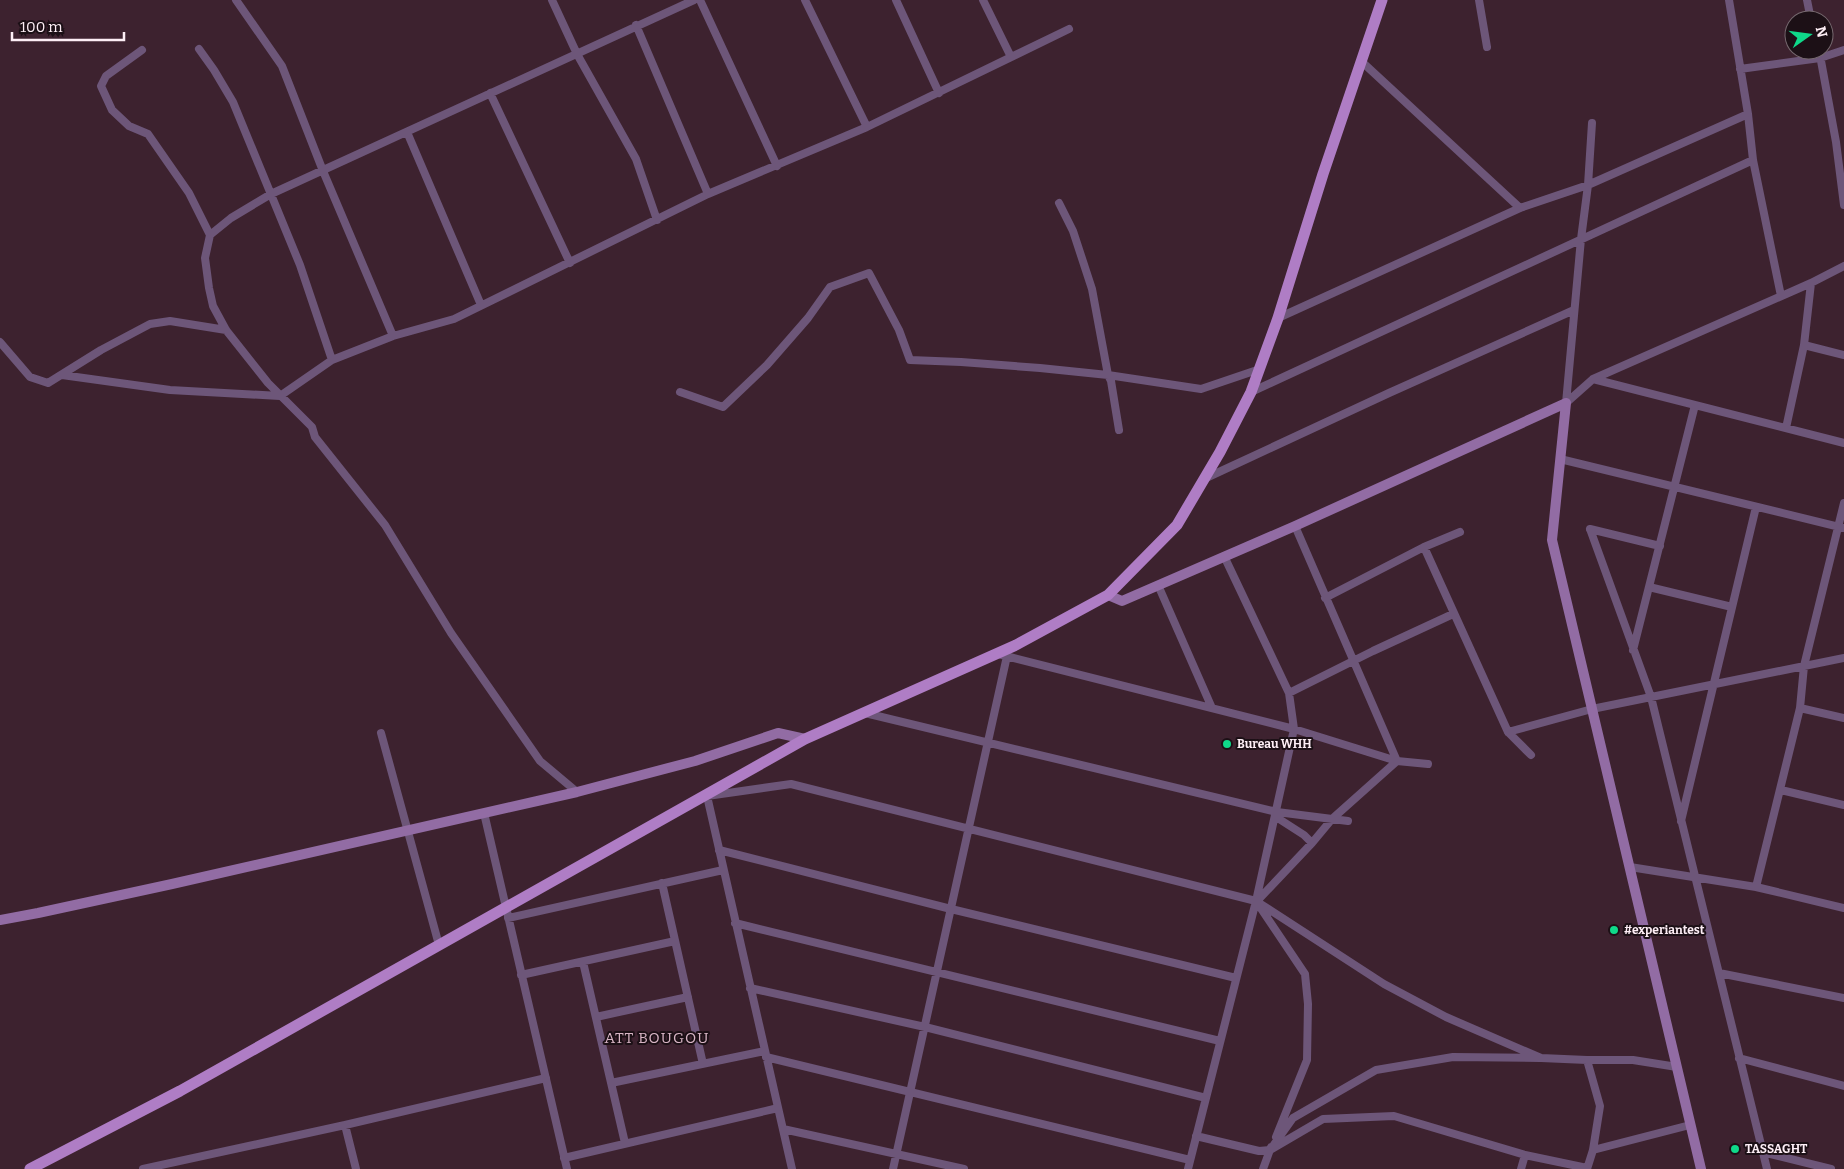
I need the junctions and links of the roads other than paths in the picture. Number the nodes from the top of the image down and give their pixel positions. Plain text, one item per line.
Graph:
1 (236, 0) edge
2 (552, 0) edge
3 (694, 0) edge
4 (700, 0) edge
5 (806, 0) edge
6 (896, 0) edge
7 (983, 0) edge
8 (1382, 0) edge
9 (1479, 0) edge
10 (1729, 0) edge
11 (636, 25) junction
12 (1069, 29) dead end
13 (1487, 47) dead end
14 (199, 49) dead end
15 (142, 50) dead end
16 (577, 54) junction
17 (1010, 57) junction
18 (1787, 60) edge
19 (1820, 60) edge
20 (1361, 61) junction
21 (1740, 69) junction
22 (490, 93) junction
23 (940, 93) junction
24 (1748, 114) junction
25 (1592, 123) dead end
26 (866, 127) junction
27 (407, 132) junction
28 (1840, 141) edge
29 (1753, 160) junction
30 (777, 166) junction
31 (323, 171) junction
32 (1588, 185) junction
33 (271, 194) junction
34 (708, 194) junction
35 (1059, 204) dead end
36 (1844, 205) edge
37 (1520, 208) junction
38 (658, 220) junction
39 (210, 235) junction
40 (1581, 239) junction
41 (570, 262) junction
42 (1844, 266) edge
43 (1811, 283) junction
44 (1781, 296) junction
45 (481, 305) junction
46 (1574, 310) junction
47 (1278, 318) junction
48 (226, 330) junction
49 (393, 336) junction
50 (0, 342) edge
51 (1804, 345) junction
52 (1844, 355) edge
53 (332, 360) junction
54 (1260, 369) junction
55 (62, 375) junction
56 (1108, 375) junction
57 (1593, 379) junction
58 (680, 392) dead end
59 (1251, 392) junction
60 (280, 396) junction
61 (1566, 403) junction
62 (1695, 405) junction
63 (1786, 428) junction
64 (1118, 430) dead end
65 (1844, 443) edge
66 (1560, 459) junction
67 (1206, 478) junction
68 (1674, 487) junction
69 (1844, 503) edge
70 (1756, 507) junction
71 (1295, 526) junction
72 (1841, 528) edge
73 (1460, 532) dead end
74 (1660, 546) junction
75 (1424, 547) junction
76 (1224, 556) junction
77 (1158, 585) junction
78 (1649, 587) junction
79 (1108, 595) junction
80 (1325, 598) junction
81 (1732, 607) junction
82 (1453, 614) junction
83 (1633, 650) junction
84 (1002, 655) junction
85 (1844, 658) edge
86 (1352, 661) junction
87 (1804, 666) junction
88 (1714, 683) junction
89 (1289, 693) junction
90 (1651, 697) junction
91 (1212, 708) junction
92 (1800, 708) junction
93 (1592, 709) junction
94 (864, 713) junction
95 (1844, 718) edge
96 (1294, 730) junction
97 (1508, 732) junction
98 (381, 733) dead end
99 (805, 739) junction
100 (988, 742) junction
101 (1532, 755) dead end
102 (1397, 761) junction
103 (1428, 764) dead end
104 (1780, 790) junction
105 (577, 792) junction
106 (707, 796) junction
107 (1844, 805) edge
108 (484, 813) junction
109 (1277, 814) junction
110 (1332, 819) junction
111 (1348, 821) dead end
112 (1680, 823) junction
113 (968, 829) junction
114 (407, 830) junction
115 (1312, 843) junction
116 (719, 850) junction
117 (1630, 867) junction
118 (723, 870) junction
119 (1695, 877) junction
120 (662, 883) junction
121 (1756, 887) junction
122 (1256, 901) junction
123 (1844, 908) edge
124 (951, 909) junction
125 (507, 912) junction
126 (0, 920) edge
127 (735, 923) junction
128 (675, 942) junction
129 (439, 945) junction
130 (583, 962) junction
131 (937, 973) junction
132 (1719, 973) junction
133 (522, 976) junction
134 (1236, 978) junction
135 (750, 988) junction
136 (688, 997) junction
137 (1844, 998) edge
138 (596, 1017) junction
139 (925, 1027) junction
140 (1220, 1041) junction
141 (765, 1054) junction
142 (1541, 1058) junction
143 (1740, 1058) junction
144 (1587, 1060) junction
145 (703, 1064) junction
146 (1677, 1067) junction
147 (546, 1078) junction
148 (611, 1083) junction
149 (1844, 1086) edge
150 (910, 1092) junction
151 (1206, 1098) junction
152 (778, 1108) junction
153 (345, 1125) junction
154 (1690, 1125) junction
155 (782, 1129) junction
156 (1196, 1136) junction
157 (625, 1143) junction
158 (1270, 1150) junction
159 (1593, 1150) junction
160 (1762, 1152) junction
161 (897, 1153) junction
162 (1525, 1154) junction
163 (564, 1158) junction
164 (1190, 1160) junction
165 (30, 1169) edge
166 (144, 1169) edge
167 (356, 1169) edge
168 (567, 1169) edge
169 (792, 1169) edge
170 (893, 1169) edge
171 (964, 1169) edge
172 (1188, 1169) edge
173 (1263, 1169) edge
174 (1521, 1169) edge
175 (1587, 1169) edge
176 (1701, 1169) edge
177 (1767, 1169) edge
178 (1831, 1169) edge

1 - 31 street
2 - 16 street
3 - 11 street
4 - 30 street
5 - 26 street
6 - 23 street
7 - 17 street
8 - 20 main road
9 - 13 street
10 - 21 street
11 - 16 street
11 - 34 street
12 - 17 street
14 - 33 street
15 - 39 street
16 - 22 street
16 - 38 street
17 - 23 street
18 - 21 street
19 - 28 street
20 - 37 street
20 - 47 main road
21 - 24 street
22 - 27 street
22 - 41 street
23 - 26 street
24 - 29 street
24 - 32 street
25 - 32 street
26 - 30 street
27 - 31 street
27 - 45 street
28 - 36 street
29 - 40 street
29 - 44 street
30 - 34 street
31 - 33 street
31 - 49 street
32 - 37 street
32 - 40 street
33 - 39 street
33 - 53 street
34 - 38 street
35 - 56 street
37 - 47 street
38 - 41 street
39 - 48 street
40 - 46 street
40 - 59 street
41 - 45 street
42 - 43 street
43 - 44 street
43 - 51 street
44 - 57 street
45 - 49 street
46 - 61 street
46 - 67 street
47 - 54 main road
48 - 55 street
48 - 60 street
49 - 53 street
50 - 55 street
51 - 52 street
51 - 63 street
53 - 60 street
54 - 56 street
54 - 59 main road
55 - 60 street
56 - 58 street
56 - 64 street
57 - 61 street
57 - 62 street
59 - 67 main road
60 - 105 street
61 - 66 street
61 - 71 street
62 - 63 street
62 - 68 street
63 - 65 street
66 - 68 street
66 - 93 street
67 - 79 main road
68 - 70 street
68 - 74 street
69 - 72 street
70 - 72 street
70 - 81 street
71 - 76 street
71 - 80 street
72 - 87 street
73 - 75 street
74 - 78 street
74 - 83 street
75 - 80 street
75 - 82 street
76 - 77 street
76 - 89 street
77 - 79 street
77 - 91 street
78 - 81 street
78 - 83 street
79 - 84 main road
80 - 86 street
81 - 88 street
82 - 86 street
82 - 97 street
83 - 90 street
84 - 91 street
84 - 94 main road
84 - 100 street
85 - 87 street
86 - 89 street
86 - 102 street
87 - 88 street
87 - 92 street
88 - 90 street
88 - 112 street
89 - 96 street
90 - 93 street
90 - 112 street
91 - 96 street
92 - 95 street
92 - 104 street
93 - 97 street
93 - 117 street
94 - 99 main road
94 - 100 street
96 - 102 street
96 - 109 street
97 - 101 street
98 - 114 street
99 - 105 street
99 - 106 main road
100 - 109 street
100 - 113 street
102 - 103 street
102 - 110 street
104 - 107 street
104 - 121 street
105 - 108 street
106 - 113 street
106 - 116 street
106 - 125 main road
108 - 114 street
108 - 125 street
109 - 110 street
109 - 115 street
109 - 122 street
110 - 111 street
110 - 115 street
112 - 119 street
113 - 122 street
113 - 124 street
114 - 126 street
114 - 129 street
115 - 122 street
116 - 118 street
116 - 124 street
117 - 119 street
117 - 146 street
118 - 120 street
118 - 127 street
119 - 121 street
119 - 132 street
120 - 125 street
120 - 128 street
121 - 123 street
122 - 134 street
122 - 142 street
122 - 158 street
124 - 131 street
124 - 134 street
125 - 129 main road
125 - 133 street
127 - 131 street
127 - 135 street
128 - 130 street
128 - 136 street
129 - 165 main road
130 - 133 street
130 - 138 street
131 - 139 street
131 - 140 street
132 - 137 street
132 - 143 street
133 - 147 street
134 - 140 street
135 - 139 street
135 - 141 street
136 - 138 street
136 - 145 street
138 - 148 street
139 - 150 street
139 - 151 street
140 - 151 street
141 - 145 street
141 - 150 street
141 - 152 street
142 - 144 street
142 - 158 street
143 - 149 street
143 - 160 street
144 - 146 street
144 - 159 street
145 - 148 street
146 - 154 street
147 - 153 street
147 - 163 street
148 - 157 street
150 - 161 street
150 - 164 street
151 - 156 street
152 - 155 street
152 - 157 street
153 - 166 street
153 - 167 street
154 - 159 street
154 - 176 street
155 - 161 street
155 - 169 street
156 - 158 street
156 - 164 street
157 - 163 street
158 - 162 street
158 - 173 street
159 - 175 street
160 - 177 street
160 - 178 street
161 - 170 street
161 - 171 street
162 - 174 street
162 - 175 street
163 - 168 street
164 - 172 street

